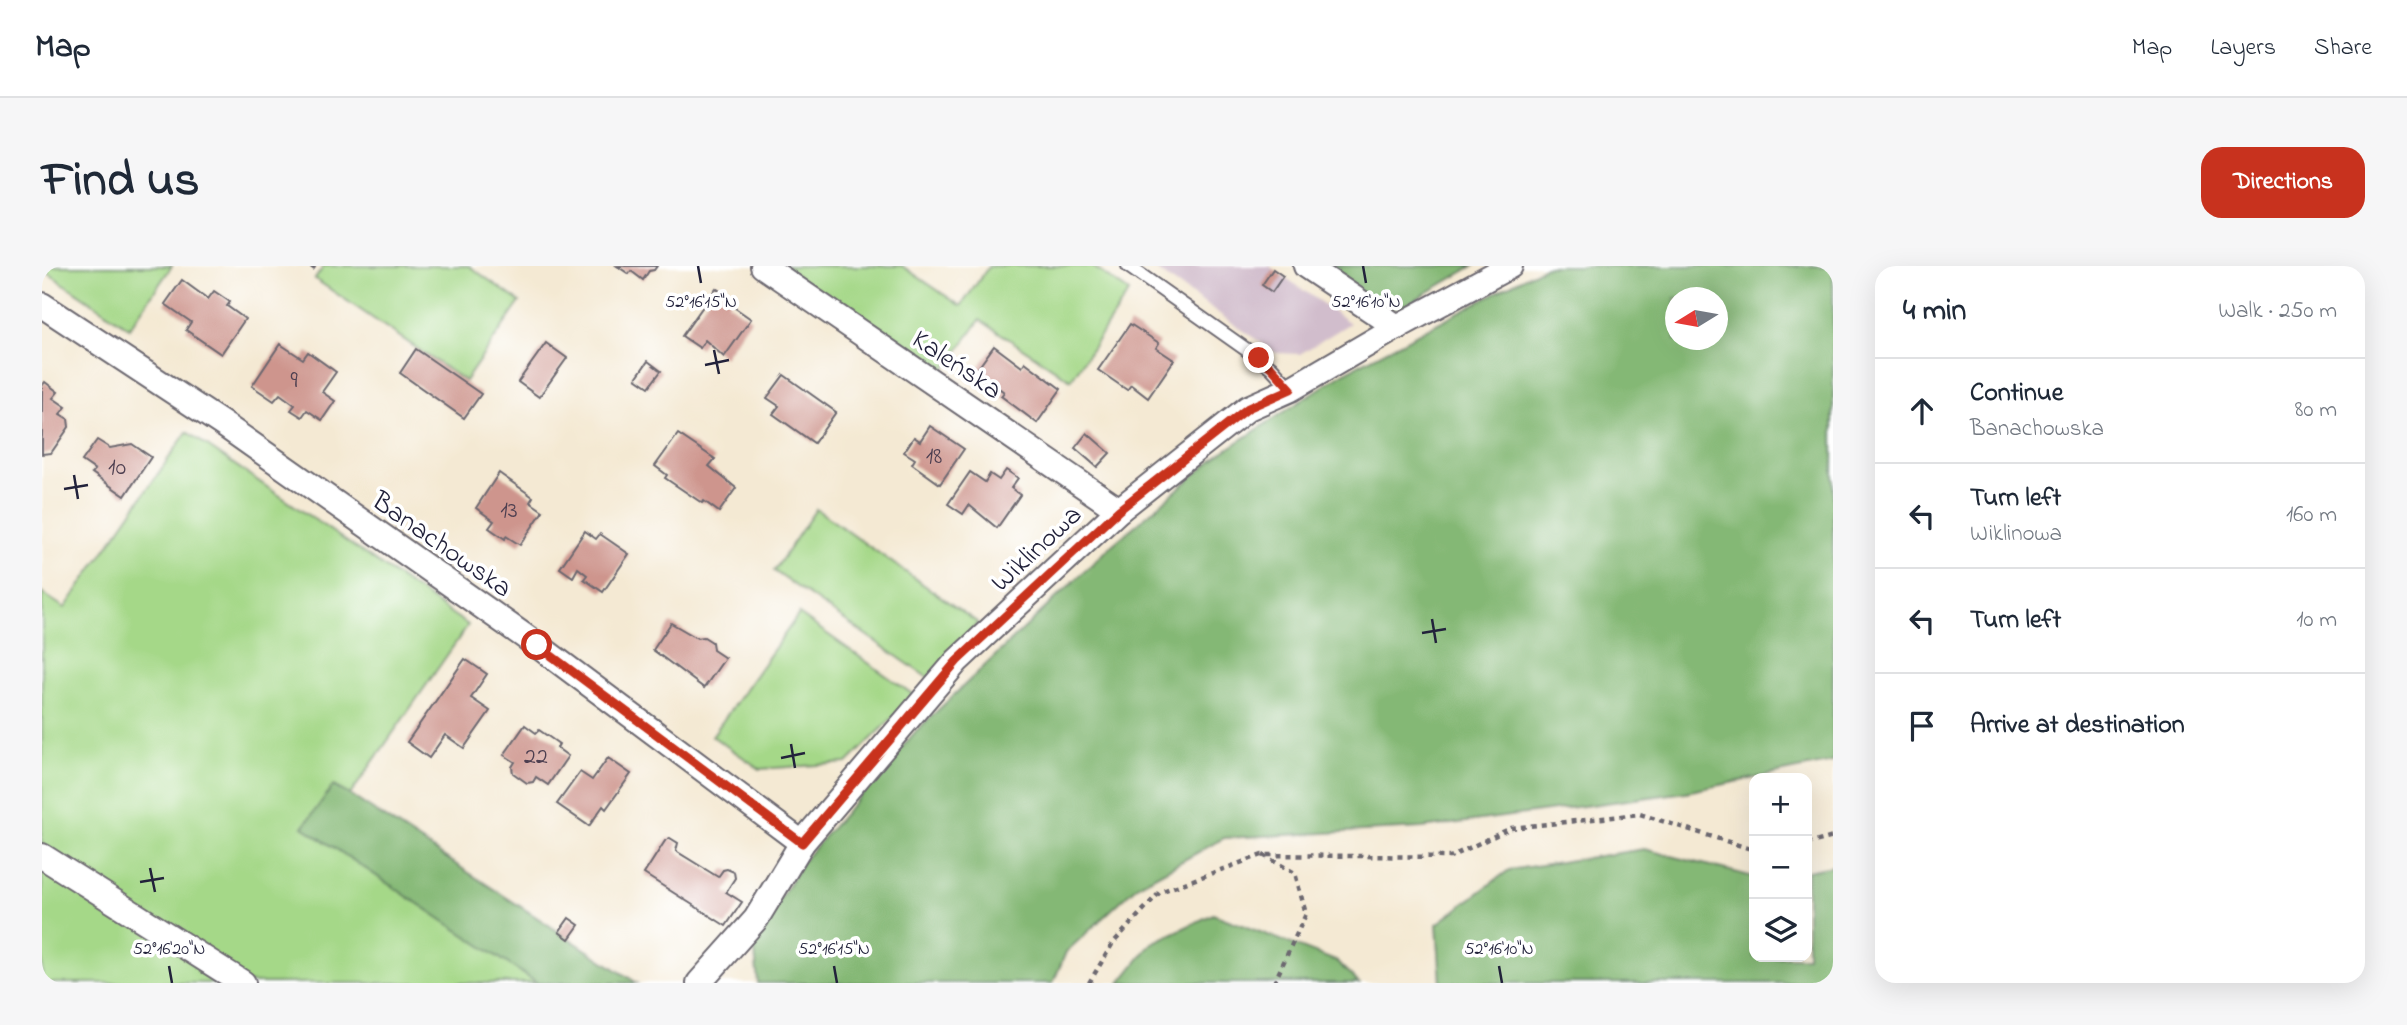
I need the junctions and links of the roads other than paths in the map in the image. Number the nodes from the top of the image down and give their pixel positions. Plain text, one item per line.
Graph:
1 (763, 266) edge
2 (1128, 266) edge
3 (1307, 266) edge
4 (1510, 266) edge
5 (42, 305) edge
6 (1397, 327) junction
7 (1291, 389) junction
8 (1119, 510) junction
9 (802, 843) junction
10 (42, 856) edge
11 (243, 983) edge
12 (699, 983) edge

1 - 8 street, Kaleńska
2 - 7 lane
3 - 6 street
4 - 6 street, Wiklinowa
5 - 9 street, Banachowska
6 - 7 street, Wiklinowa
7 - 8 street, Wiklinowa
8 - 9 street, Wiklinowa
9 - 12 street, Wiklinowa
10 - 11 street

